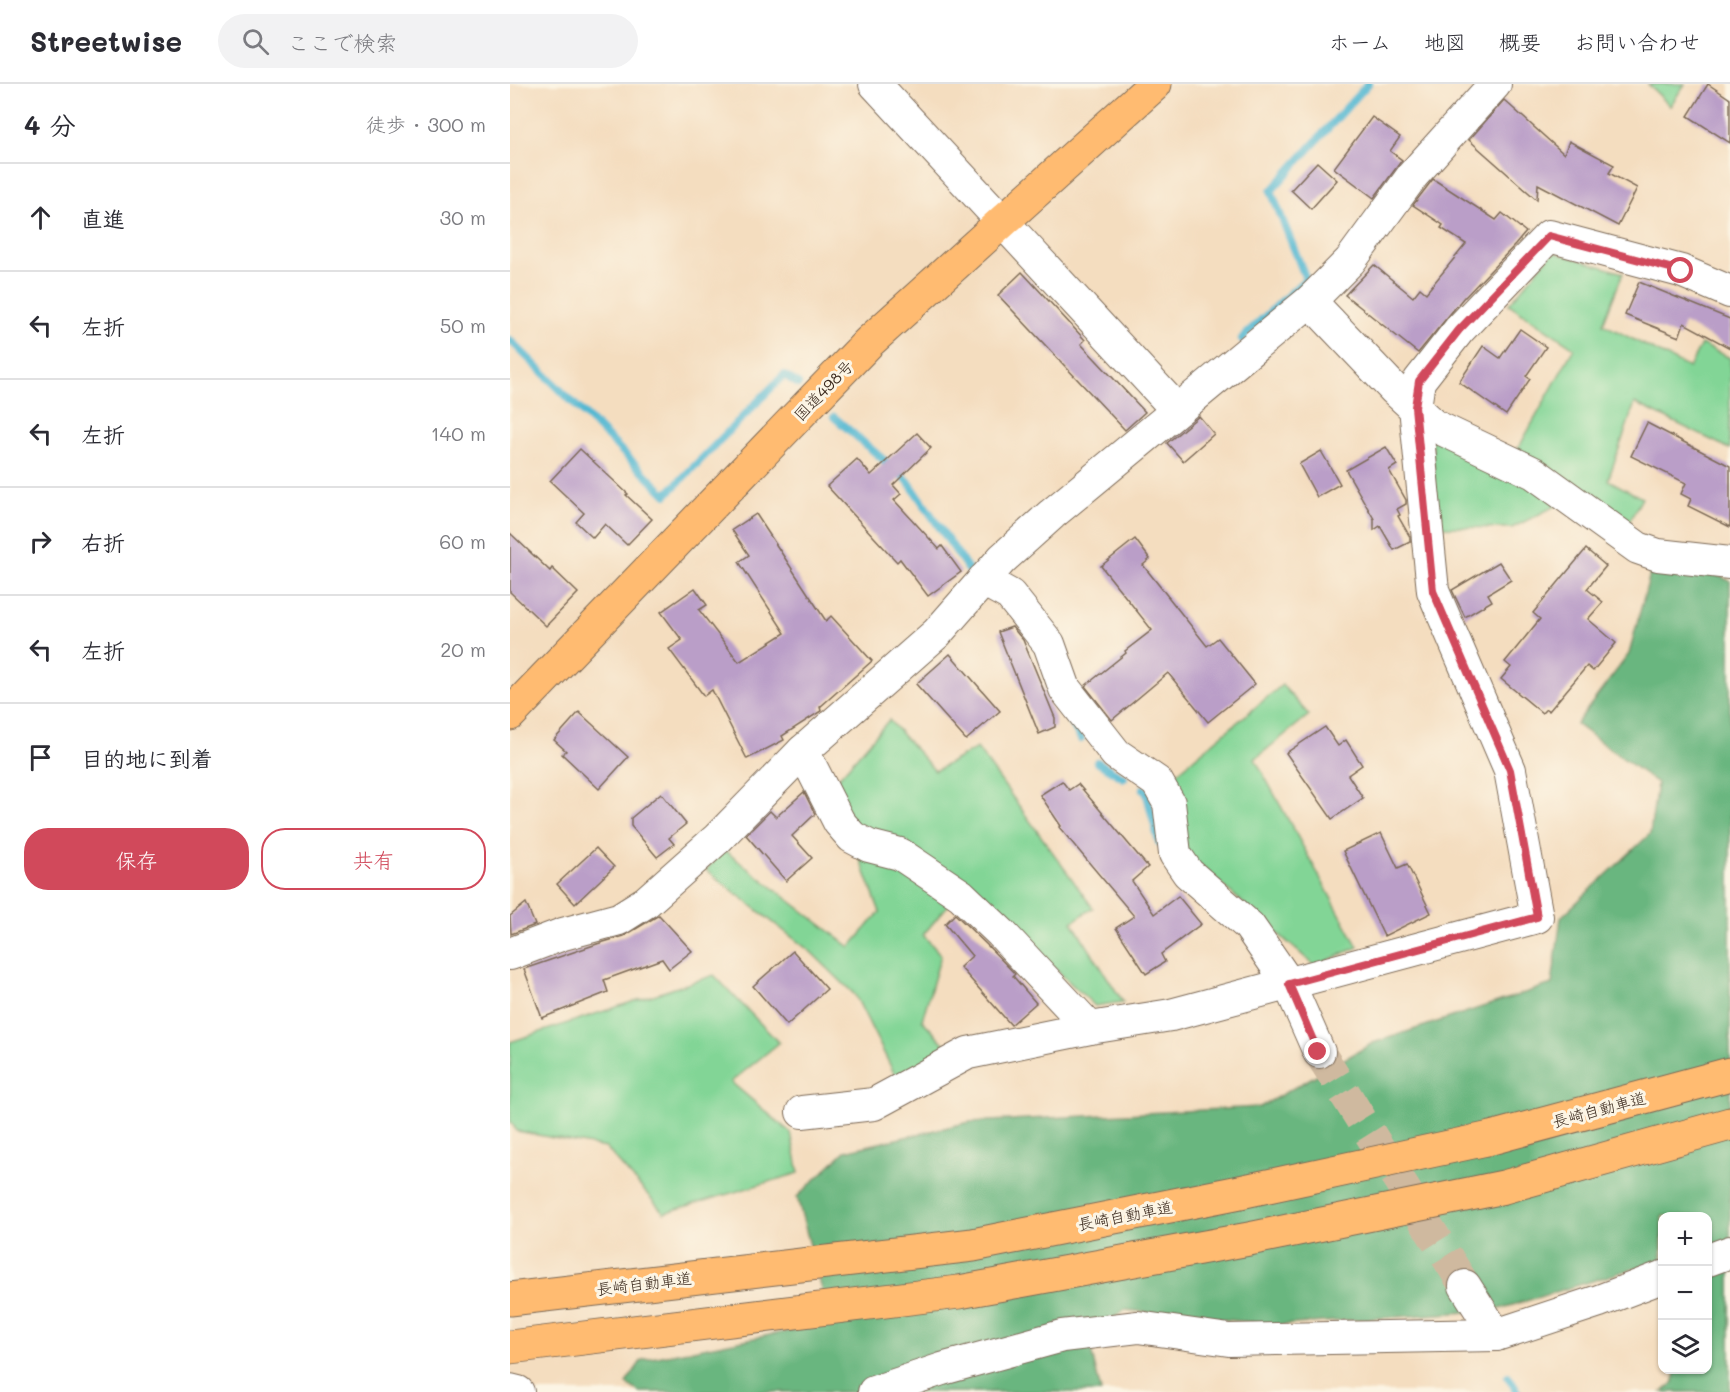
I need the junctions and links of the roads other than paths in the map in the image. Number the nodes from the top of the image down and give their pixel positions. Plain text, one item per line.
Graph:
1 (875, 84) edge
2 (1155, 84) edge
3 (1495, 84) edge
4 (1003, 221) junction
5 (1730, 292) edge
6 (1310, 301) junction
7 (1415, 407) junction
8 (1177, 410) junction
9 (1730, 563) edge
10 (983, 580) junction
11 (510, 714) edge
12 (803, 751) junction
13 (510, 954) edge
14 (1289, 984) junction
15 (1090, 1028) junction
16 (1318, 1052) tunnel mouth
17 (1730, 1074) edge
18 (802, 1112) dead end
19 (1730, 1124) edge
20 (1730, 1252) edge
21 (1712, 1258) edge
22 (1658, 1279) edge
23 (1465, 1286) tunnel mouth
24 (510, 1299) edge
25 (1496, 1335) junction
26 (510, 1347) edge
27 (510, 1390) edge
28 (518, 1392) edge
29 (874, 1392) edge

1 - 4 street
2 - 4 highway, 国道498号
3 - 6 street
4 - 8 street
4 - 11 highway, 国道498号
5 - 7 street
6 - 7 street
6 - 8 street
7 - 9 street
7 - 14 street
8 - 10 street
10 - 12 street
10 - 14 street
12 - 13 street
12 - 15 street
14 - 15 street
14 - 16 street
15 - 18 street
17 - 24 highway, 長崎自動車道
19 - 26 highway
20 - 21 street
22 - 25 street
23 - 25 street
25 - 29 street
27 - 28 street

